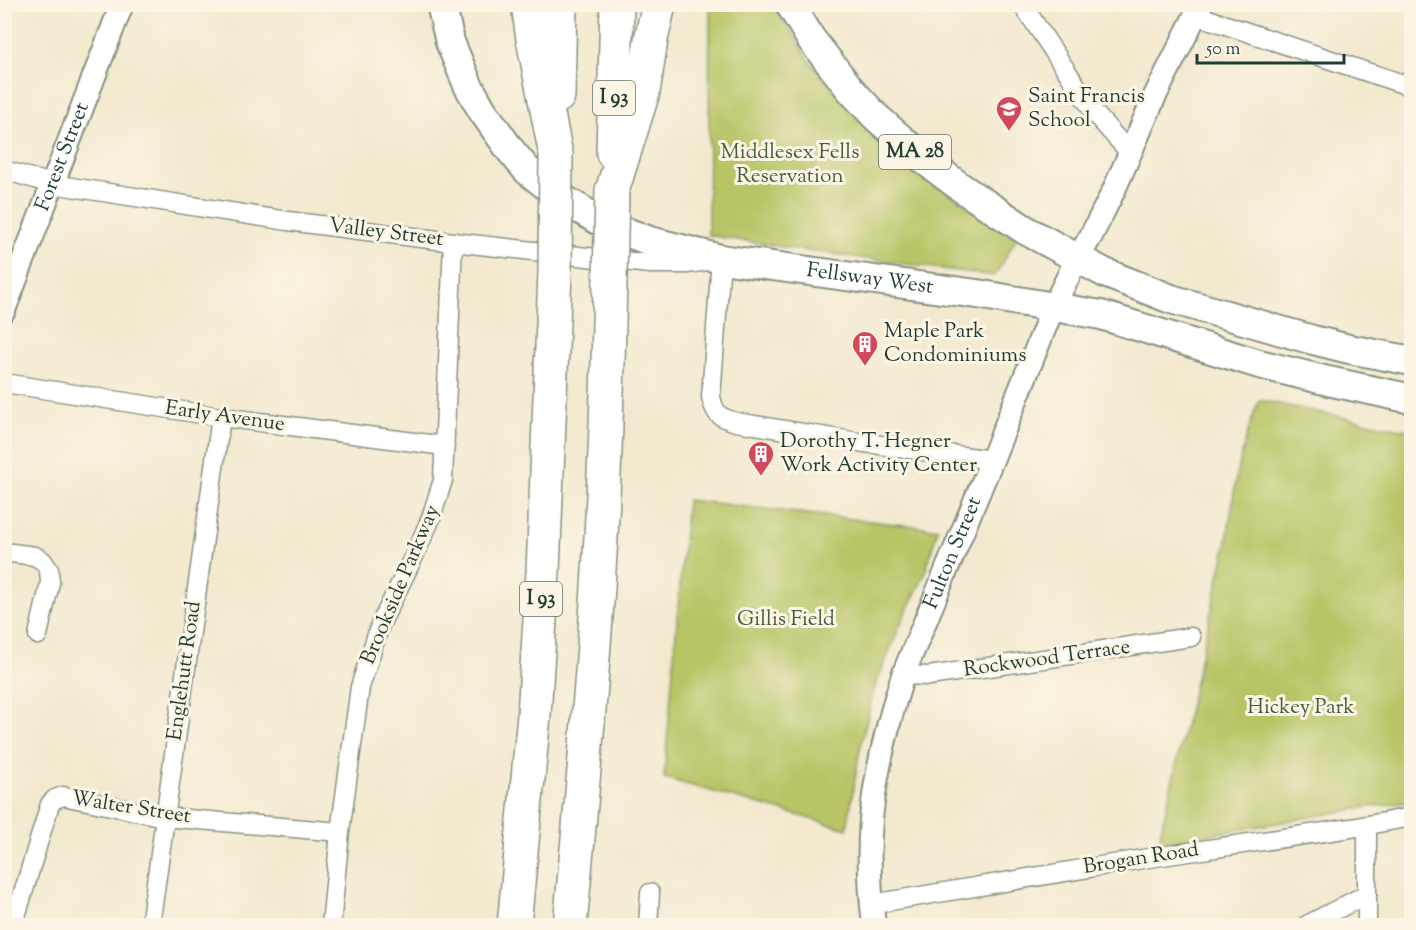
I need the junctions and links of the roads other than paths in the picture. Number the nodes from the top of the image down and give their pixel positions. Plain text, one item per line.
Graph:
1 (122, 4) edge
2 (441, 4) edge
3 (528, 4) edge
4 (560, 4) edge
5 (616, 4) edge
6 (659, 4) edge
7 (790, 4) edge
8 (1022, 4) edge
9 (1198, 10) edge
10 (1412, 87) edge
11 (1130, 153) junction
12 (556, 155) junction
13 (4, 170) edge
14 (52, 184) junction
15 (612, 191) junction
16 (453, 242) junction
17 (721, 259) junction
18 (1077, 259) junction
19 (1053, 306) junction
20 (4, 310) edge
21 (1412, 362) edge
22 (4, 383) edge
23 (1412, 399) edge
24 (221, 417) junction
25 (445, 446) junction
26 (992, 460) junction
27 (4, 552) edge
28 (38, 636) dead end
29 (1191, 637) dead end
30 (903, 675) junction
31 (164, 817) junction
32 (1412, 818) edge
33 (1367, 825) junction
34 (340, 832) junction
35 (650, 892) dead end
36 (1367, 894) junction
37 (873, 915) edge
38 (13, 926) edge
39 (150, 926) edge
40 (331, 926) edge
41 (514, 926) edge
42 (570, 926) edge
43 (648, 926) edge
44 (1305, 926) edge
45 (1367, 926) edge

1 - 14 street, Forest Street
2 - 17 main road, Fellsway West
3 - 12 highway
4 - 12 highway, I 93
5 - 15 highway, I 93
6 - 15 highway
7 - 18 main road, MA 28
8 - 11 street
9 - 10 street
9 - 11 street, Fulton Street
11 - 18 street, Fulton Street
12 - 41 highway, I 93, bridge
13 - 14 street, Valley Street
14 - 16 street, Valley Street
14 - 20 street, Forest Street
15 - 42 highway, I 93, bridge
16 - 17 street, Valley Street
16 - 25 street, Brookside Parkway
17 - 19 main road, Fellsway West
17 - 26 street
18 - 19 street, Fulton Street
18 - 21 main road, MA 28
19 - 23 main road, Fellsway West
19 - 26 street, Fulton Street
22 - 24 street, Early Avenue
24 - 25 street, Early Avenue
24 - 31 street, Englehutt Road
25 - 34 street, Brookside Parkway
26 - 30 street, Fulton Street
27 - 28 street
29 - 30 street, Rockwood Terrace
30 - 37 street, Fulton Street
31 - 34 street, Walter Street
31 - 38 street, Walter Street
31 - 39 street, Englehutt Road
32 - 33 street, Brogan Road
33 - 36 street
33 - 37 street, Brogan Road
34 - 40 street, Brookside Parkway
35 - 43 street
36 - 44 street
36 - 45 street

